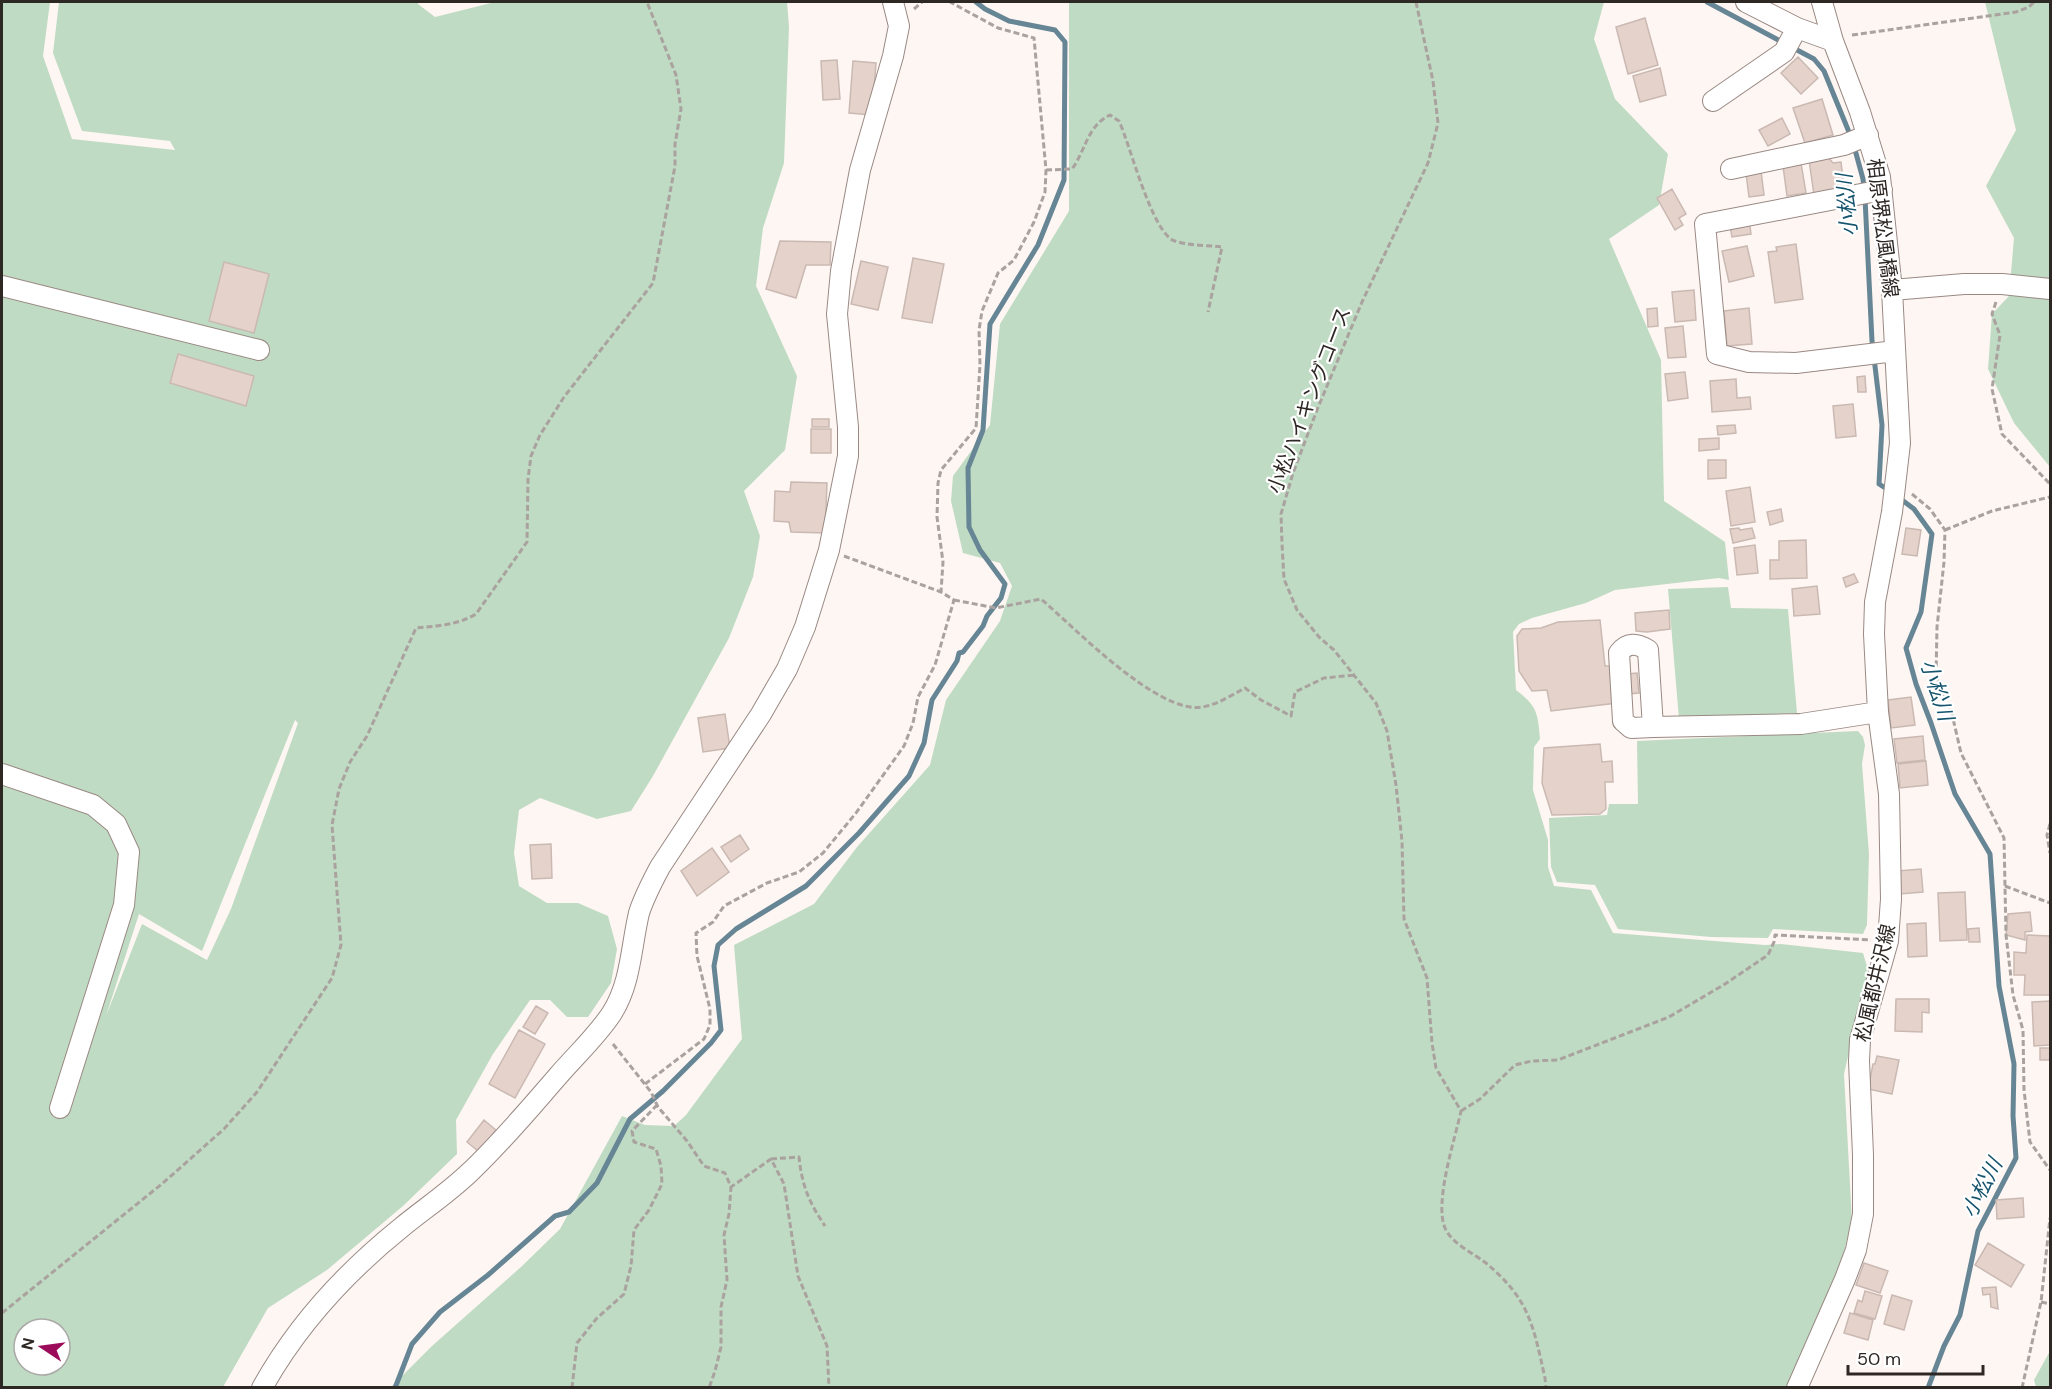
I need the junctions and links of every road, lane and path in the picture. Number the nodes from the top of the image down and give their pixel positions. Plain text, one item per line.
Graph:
1 (647, 2) edge
2 (893, 2) edge
3 (950, 2) edge
4 (1416, 2) edge
5 (1746, 2) edge
6 (1822, 2) edge
7 (2034, 2) edge
8 (1791, 39) junction
9 (1833, 41) junction
10 (1713, 101) dead end
11 (1856, 140) junction
12 (1731, 169) dead end
13 (1046, 170) junction
14 (1868, 193) junction
15 (2002, 284) junction
16 (2, 286) edge
17 (2050, 289) edge
18 (1892, 290) junction
19 (1208, 312) dead end
20 (259, 350) dead end
21 (1880, 353) junction
22 (1896, 481) junction
23 (2050, 484) edge
24 (2050, 496) edge
25 (1892, 512) joint
26 (1945, 530) junction
27 (829, 550) junction
28 (941, 592) junction
29 (954, 600) junction
30 (1354, 675) junction
31 (1878, 712) junction
32 (1653, 727) dead end
33 (2, 774) edge
34 (2050, 824) edge
35 (2050, 853) edge
36 (2005, 886) junction
37 (2050, 903) edge
38 (1888, 941) junction
39 (600, 1028) junction
40 (645, 1084) junction
41 (658, 1106) junction
42 (60, 1108) dead end
43 (1461, 1111) junction
44 (771, 1159) junction
45 (2050, 1170) edge
46 (731, 1187) junction
47 (2050, 1218) edge
48 (825, 1226) dead end
49 (2042, 1302) junction
50 (2050, 1304) edge
51 (2, 1313) edge
52 (262, 1388) edge
53 (572, 1388) edge
54 (709, 1388) edge
55 (829, 1388) edge
56 (1546, 1388) edge
57 (1797, 1388) edge
58 (2022, 1388) edge

1 - 51 path
2 - 27 street
3 - 13 path
4 - 30 path, 小松ハイキングコース
5 - 8 street
6 - 9 street, 相原堺松風橋線
7 - 9 path
8 - 9 street
8 - 10 street
9 - 11 street, 相原堺松風橋線
11 - 12 street
11 - 14 street, 相原堺松風橋線
13 - 19 path
13 - 28 path
14 - 18 street, 相原堺松風橋線
14 - 21 street
15 - 17 street
15 - 18 street
15 - 23 path
16 - 20 street
18 - 21 street, 相原堺松風橋線
21 - 22 street, 相原堺松風橋線
22 - 25 street, 相原堺松風橋線
22 - 26 path
24 - 26 path
25 - 31 street, 松風都井沢線
26 - 36 path
27 - 28 path
27 - 39 street
28 - 29 path
29 - 30 path
29 - 40 path
30 - 43 path, 小松ハイキングコース
31 - 32 street
31 - 38 street, 松風都井沢線
33 - 42 street
34 - 35 path
36 - 37 path
36 - 45 path
38 - 43 path
38 - 57 street, 松風都井沢線
39 - 40 path
39 - 52 street
40 - 41 path
41 - 46 path
41 - 53 path
43 - 56 path
44 - 46 path
44 - 48 path
44 - 55 path
46 - 54 path
47 - 49 path
49 - 50 path
49 - 58 path

